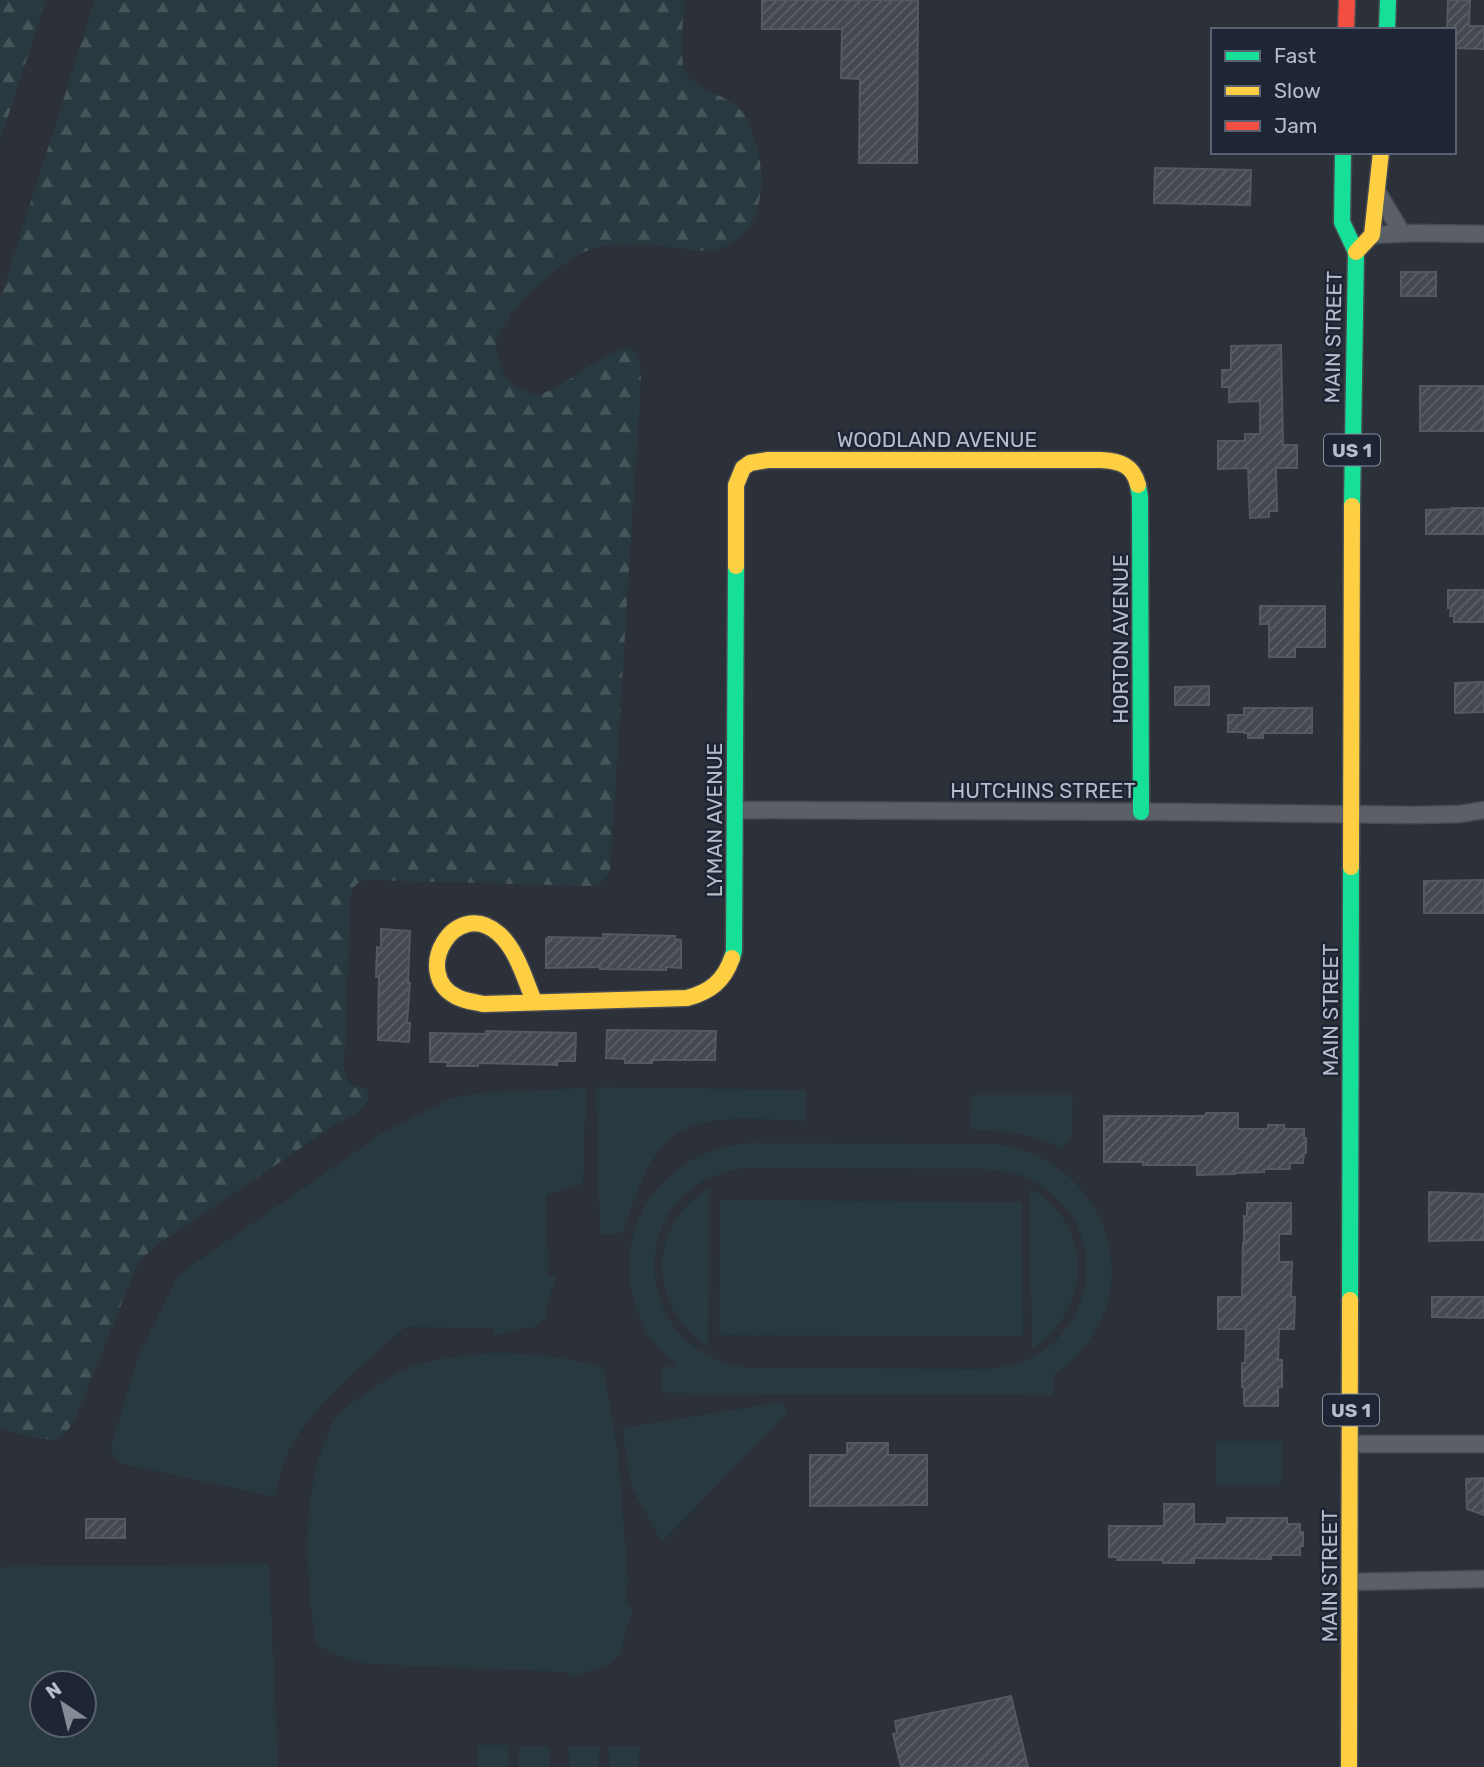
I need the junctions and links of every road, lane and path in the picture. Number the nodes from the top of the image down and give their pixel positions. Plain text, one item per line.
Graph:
1 (1347, 0) edge
2 (1388, 0) edge
3 (1346, 28) edge
4 (1387, 28) edge
5 (1343, 154) edge
6 (1381, 154) edge
7 (1377, 191) junction
8 (1402, 233) junction
9 (1484, 234) edge
10 (1372, 235) junction
11 (1356, 252) junction
12 (744, 467) joint
13 (1131, 468) joint
14 (734, 810) junction
15 (1484, 810) edge
16 (1141, 812) junction
17 (1351, 814) junction
18 (534, 1002) junction
19 (1351, 1444) junction
20 (1484, 1444) edge
21 (1484, 1579) edge
22 (1350, 1582) junction
23 (1349, 1767) edge

1 - 3 main road
2 - 4 main road
5 - 11 main road, MAIN STREET / US 1
6 - 7 main road
7 - 8 street
7 - 10 main road
8 - 9 street
8 - 10 street
10 - 11 main road, MAIN STREET
11 - 17 main road, MAIN STREET / US 1
12 - 13 main road, WOODLAND AVENUE
12 - 14 main road, LYMAN AVENUE
13 - 16 main road, HORTON AVENUE
14 - 16 street, HUTCHINS STREET
14 - 18 main road, LYMAN AVENUE
15 - 17 street, HUTCHINS STREET
16 - 17 street, HUTCHINS STREET
17 - 19 main road, MAIN STREET / US 1
18 - 18 main road, LYMAN AVENUE
19 - 20 street
19 - 22 main road, MAIN STREET / US 1
21 - 22 street
22 - 23 main road, MAIN STREET / US 1

